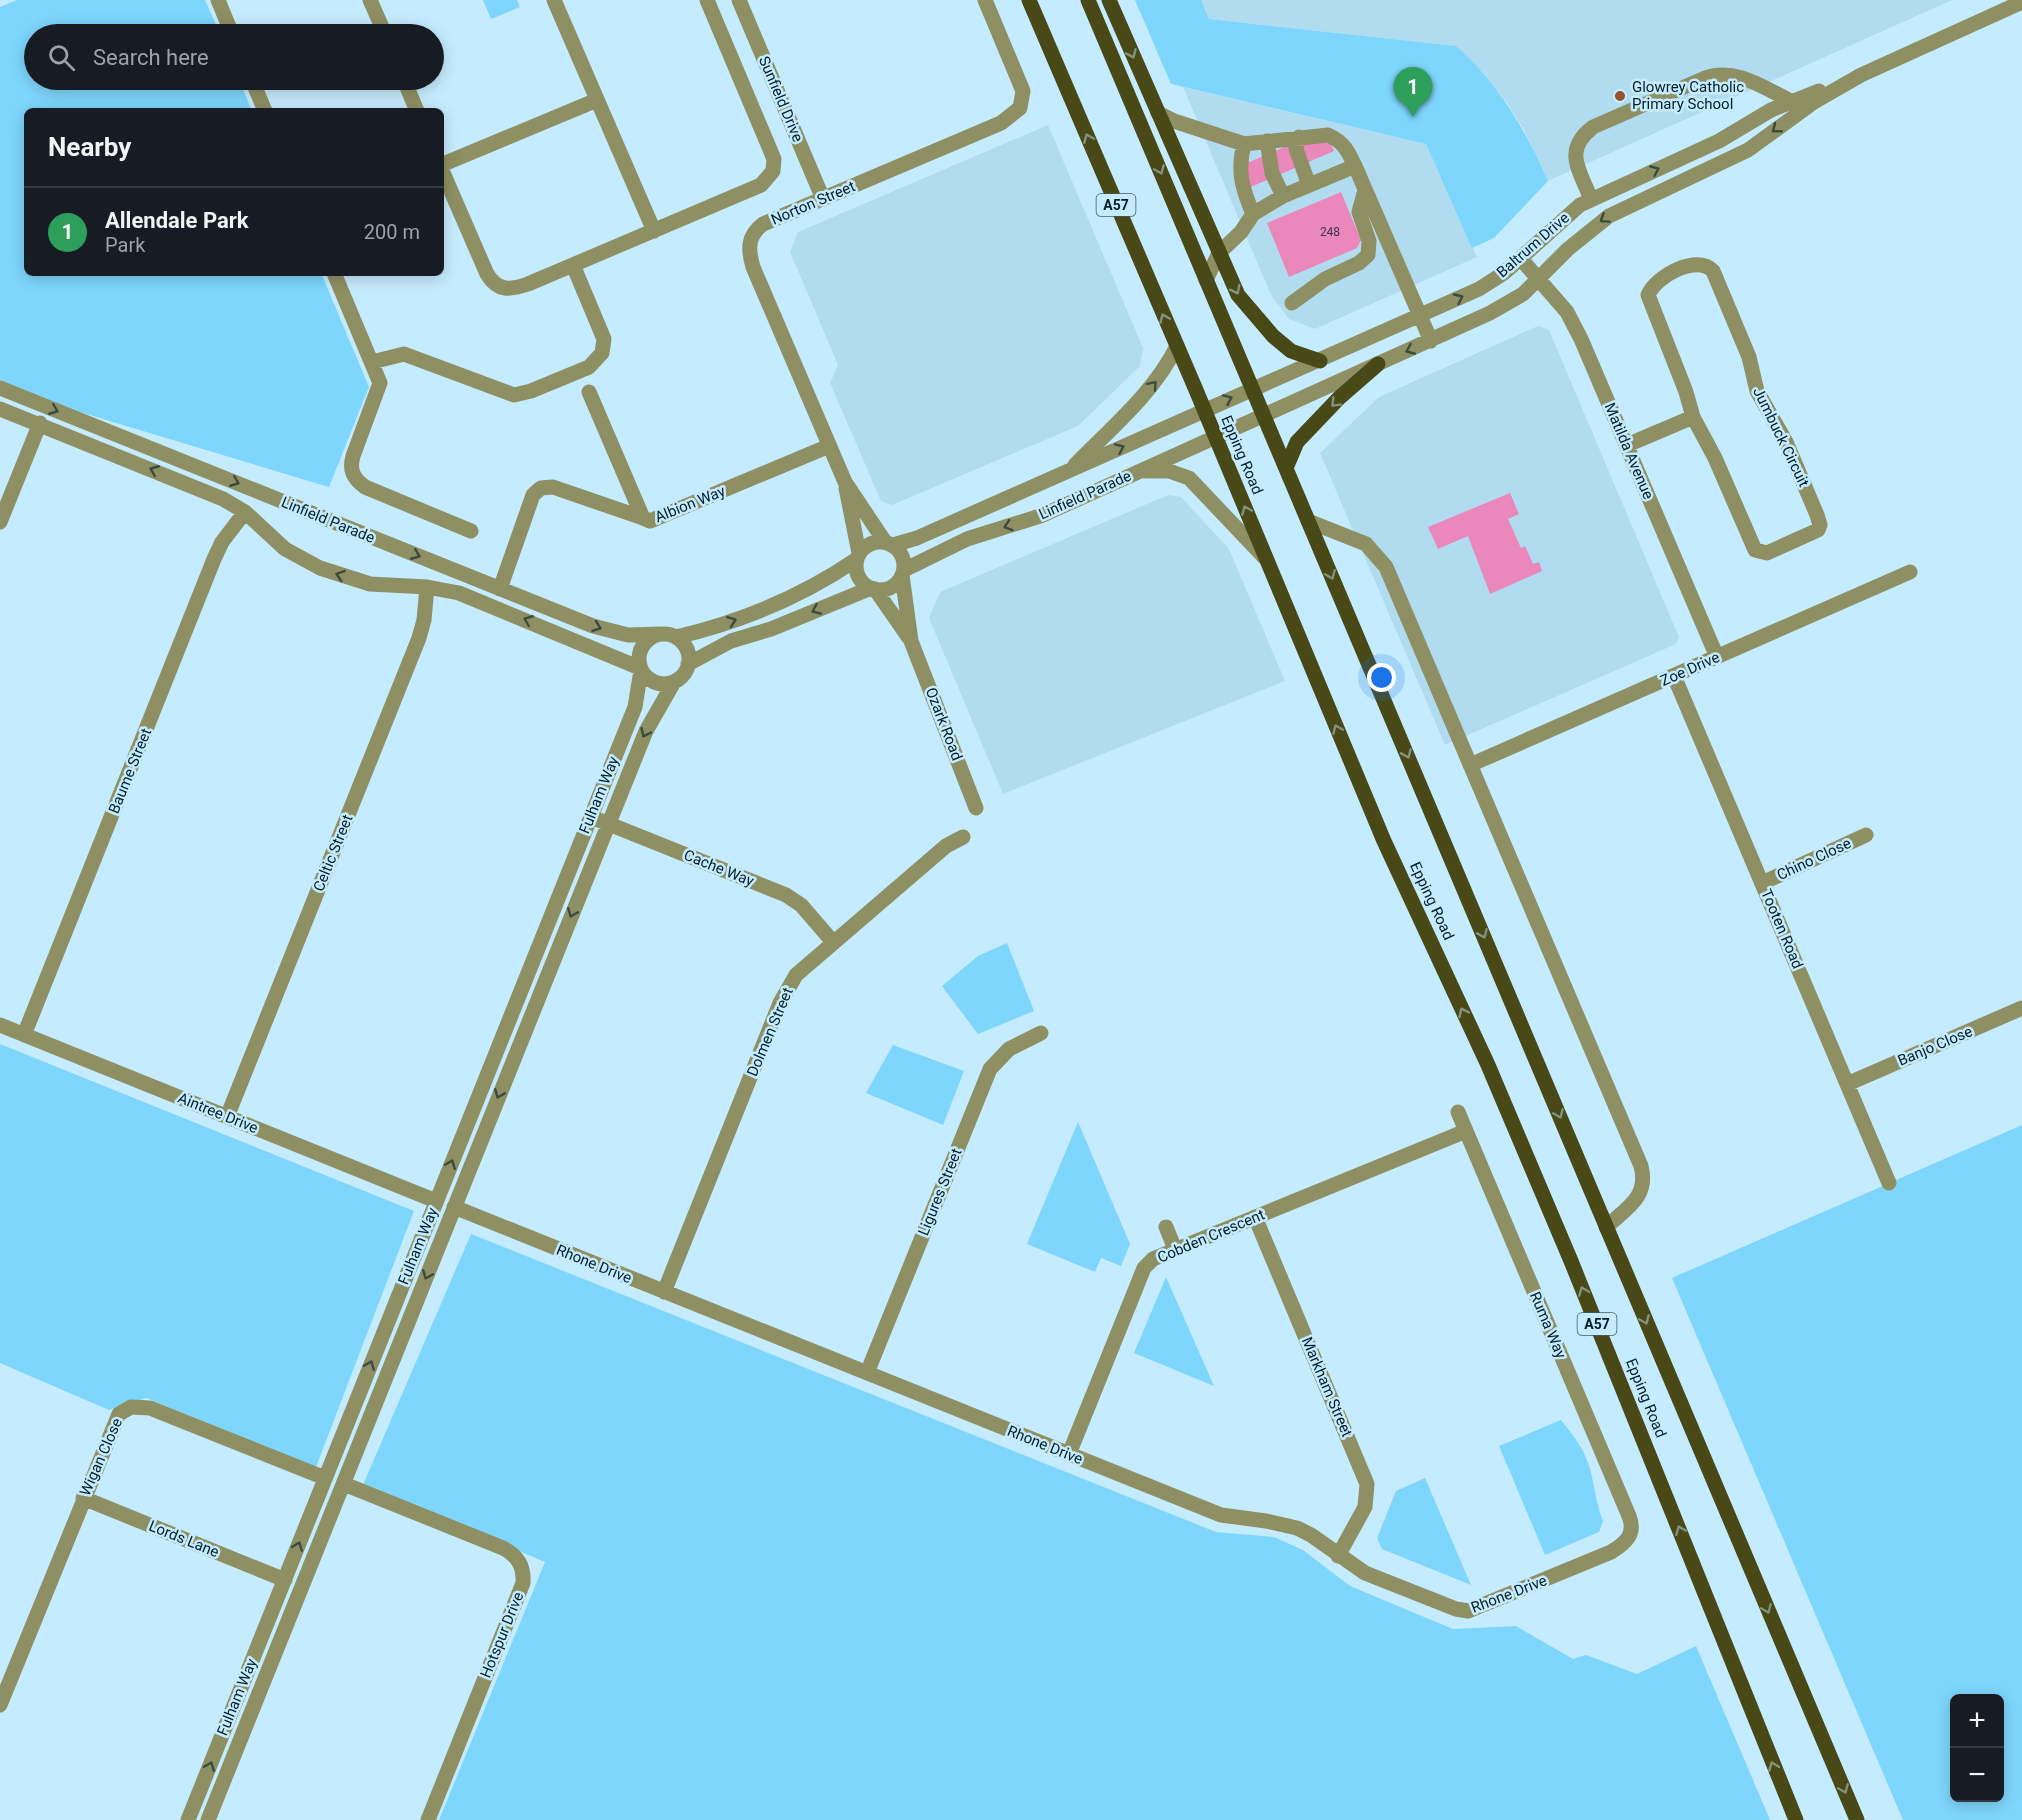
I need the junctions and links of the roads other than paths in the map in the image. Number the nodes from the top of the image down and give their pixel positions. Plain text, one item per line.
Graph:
1 (218, 0) edge
2 (370, 0) edge
3 (554, 0) edge
4 (707, 0) edge
5 (739, 0) edge
6 (985, 0) edge
7 (1029, 0) edge
8 (1088, 0) edge
9 (1109, 0) edge
10 (2022, 2) edge
11 (228, 24) edge
12 (381, 24) edge
13 (1861, 75) junction
14 (256, 90) edge
15 (408, 90) edge
16 (597, 100) junction
17 (1791, 101) junction
18 (264, 108) edge
19 (416, 108) edge
20 (1158, 113) junction
21 (1299, 138) junction
22 (1267, 141) junction
23 (1244, 144) junction
24 (444, 165) edge
25 (1355, 166) junction
26 (444, 173) edge
27 (1309, 185) junction
28 (1365, 190) junction
29 (1282, 196) junction
30 (823, 199) junction
31 (1591, 199) junction
32 (1253, 214) junction
33 (654, 231) junction
34 (1219, 253) junction
35 (1521, 259) junction
36 (573, 265) junction
37 (335, 276) edge
38 (1540, 279) junction
39 (1206, 280) junction
40 (1292, 303) dead end
41 (1421, 316) junction
42 (1431, 340) junction
43 (1177, 346) junction
44 (1320, 360) junction
45 (372, 362) junction
46 (1378, 364) junction
47 (0, 388) edge
48 (1251, 389) junction
49 (589, 392) dead end
50 (0, 409) edge
51 (1204, 410) junction
52 (1264, 415) junction
53 (1693, 417) junction
54 (40, 423) junction
55 (1215, 436) junction
56 (829, 446) junction
57 (1627, 446) junction
58 (1286, 468) junction
59 (1068, 471) junction
60 (1139, 471) junction
61 (844, 482) junction
62 (245, 512) junction
63 (643, 518) junction
64 (1308, 521) junction
65 (0, 522) edge
66 (471, 531) dead end
67 (889, 544) junction
68 (858, 556) junction
69 (1267, 560) junction
70 (903, 572) junction
71 (1910, 573) dead end
72 (427, 587) junction
73 (873, 589) junction
74 (500, 590) junction
75 (660, 634) junction
76 (676, 637) junction
77 (911, 641) junction
78 (1717, 657) junction
79 (688, 664) junction
80 (640, 669) junction
81 (1674, 676) junction
82 (674, 682) junction
83 (1470, 765) junction
84 (976, 808) dead end
85 (590, 817) junction
86 (608, 823) junction
87 (1866, 835) dead end
88 (963, 837) dead end
89 (1762, 883) junction
90 (833, 942) junction
91 (2022, 1008) edge
92 (0, 1025) edge
93 (1041, 1033) dead end
94 (24, 1035) junction
95 (1848, 1084) junction
96 (1458, 1112) dead end
97 (227, 1117) junction
98 (1466, 1131) junction
99 (1889, 1183) dead end
100 (436, 1201) junction
101 (454, 1208) junction
102 (1255, 1217) junction
103 (1166, 1227) dead end
104 (1606, 1227) junction
105 (1175, 1249) junction
106 (664, 1292) junction
107 (867, 1373) junction
108 (1069, 1454) junction
109 (325, 1478) junction
110 (344, 1484) junction
111 (83, 1498) junction
112 (1629, 1538) joint
113 (1338, 1556) junction
114 (285, 1580) junction
115 (0, 1705) edge
116 (188, 1820) edge
117 (208, 1820) edge
118 (428, 1820) edge
119 (1796, 1820) edge
120 (1857, 1820) edge

1 - 11 street
2 - 12 street
3 - 16 street
4 - 33 street
5 - 30 street, Sunfield Drive
6 - 30 street, Norton Street
43 -> 7 main road, Epping Road / A57
8 -> 39 main road, Epping Road
9 -> 20 main road
10 - 13 street, Baltrum Drive
13 - 17 street, Baltrum Drive
13 -> 38 street, Baltrum Drive
14 - 18 street
15 - 19 street
16 - 24 street
16 - 33 street
31 -> 17 street, Baltrum Drive
17 - 31 street
20 - 23 street
20 - 34 main road
21 - 22 street
21 - 25 street
21 - 27 street
22 - 23 street
22 - 29 street
23 - 32 street
25 - 27 street
25 - 28 street
26 - 36 street
27 - 29 street
28 - 40 street
28 - 41 street
29 - 32 street
30 - 56 street, Norton Street
31 - 35 street, Baltrum Drive
32 - 34 street
33 - 36 street
34 - 39 street
34 -> 44 main road
35 - 38 street, Matilda Avenue
41 -> 35 street, Baltrum Drive
36 - 45 street
37 - 45 street
38 - 42 street, Baltrum Drive
38 - 57 street, Matilda Avenue
39 - 48 main road, Epping Road
41 - 42 street
41 - 44 street, Baltrum Drive
42 -> 46 street, Baltrum Drive
43 - 51 main road, Epping Road / A57
59 -> 43 street
44 - 48 street, Baltrum Drive
45 - 66 street
46 - 52 street, Baltrum Drive
46 -> 58 main road
47 -> 74 street, Linfield Parade
51 -> 48 street, Baltrum Drive
48 - 52 main road, Epping Road
49 - 63 street, Albion Way
50 - 54 street
51 - 55 main road, Epping Road / A57
59 -> 51 street, Linfield Parade
52 - 55 street, Linfield Parade
52 - 58 main road, Epping Road
53 - 53 street, Jumbuck Circuit
53 - 57 street
62 -> 54 street
54 - 65 street
55 - 60 street, Linfield Parade
69 -> 55 main road, Epping Road / A57
56 - 61 street, Norton Street
56 - 63 street, Albion Way
57 - 78 street, Matilda Avenue
58 - 64 main road, Epping Road
59 - 67 street, Linfield Parade
60 - 69 street
60 -> 70 street, Linfield Parade
61 - 67 street, Norton Street
61 - 68 street, Norton Street
72 -> 62 street
62 - 94 street, Baume Street
63 - 74 street
64 - 83 street
64 -> 104 main road, Epping Road
67 - 68 street
67 - 70 street
68 - 73 street
76 -> 68 street
119 -> 69 main road, Epping Road / A57
70 - 73 street
70 - 77 street
71 - 78 street, Zoe Drive
80 -> 72 street
72 - 97 street, Celtic Street
73 - 77 street
73 -> 79 street
74 -> 75 street, Linfield Parade
75 - 76 street
75 - 80 street
76 - 79 street
77 - 84 street, Ozark Road
78 - 81 street, Zoe Drive
79 - 82 street
80 - 82 street
80 - 85 street, Fulham Way
81 - 83 street, Zoe Drive
81 - 89 street, Tooten Road
82 -> 86 street, Fulham Way
83 - 104 street
85 - 86 street, Cache Way
100 -> 85 street, Fulham Way
86 - 90 street, Cache Way
86 -> 101 street, Fulham Way
87 - 89 street, Chino Close
88 - 90 street, Dolmen Street
89 - 95 street, Tooten Road
90 - 106 street, Dolmen Street
91 - 95 street, Banjo Close
92 - 94 street, Aintree Drive
93 - 107 street, Ligures Street
94 - 97 street, Aintree Drive
95 - 99 street, Tooten Road
96 - 98 street, Ruma Way
97 - 100 street, Aintree Drive
98 - 102 street, Cobden Crescent
98 - 112 street, Ruma Way
109 -> 100 street, Fulham Way
101 - 106 street, Rhone Drive
101 -> 110 street, Fulham Way
102 - 105 street, Cobden Crescent
102 - 113 street, Markham Street
103 - 105 street
104 -> 120 main road, Epping Road
105 - 108 street, Cobden Crescent
106 - 107 street, Rhone Drive
107 - 108 street, Rhone Drive
108 - 113 street, Rhone Drive
109 - 111 street, Wigan Close
114 -> 109 street, Fulham Way
110 - 117 street, Fulham Way
110 - 118 street, Hotspur Drive
111 - 114 street, Lords Lane
111 - 115 street, Wigan Close
112 - 113 street, Rhone Drive
116 -> 114 street, Fulham Way

